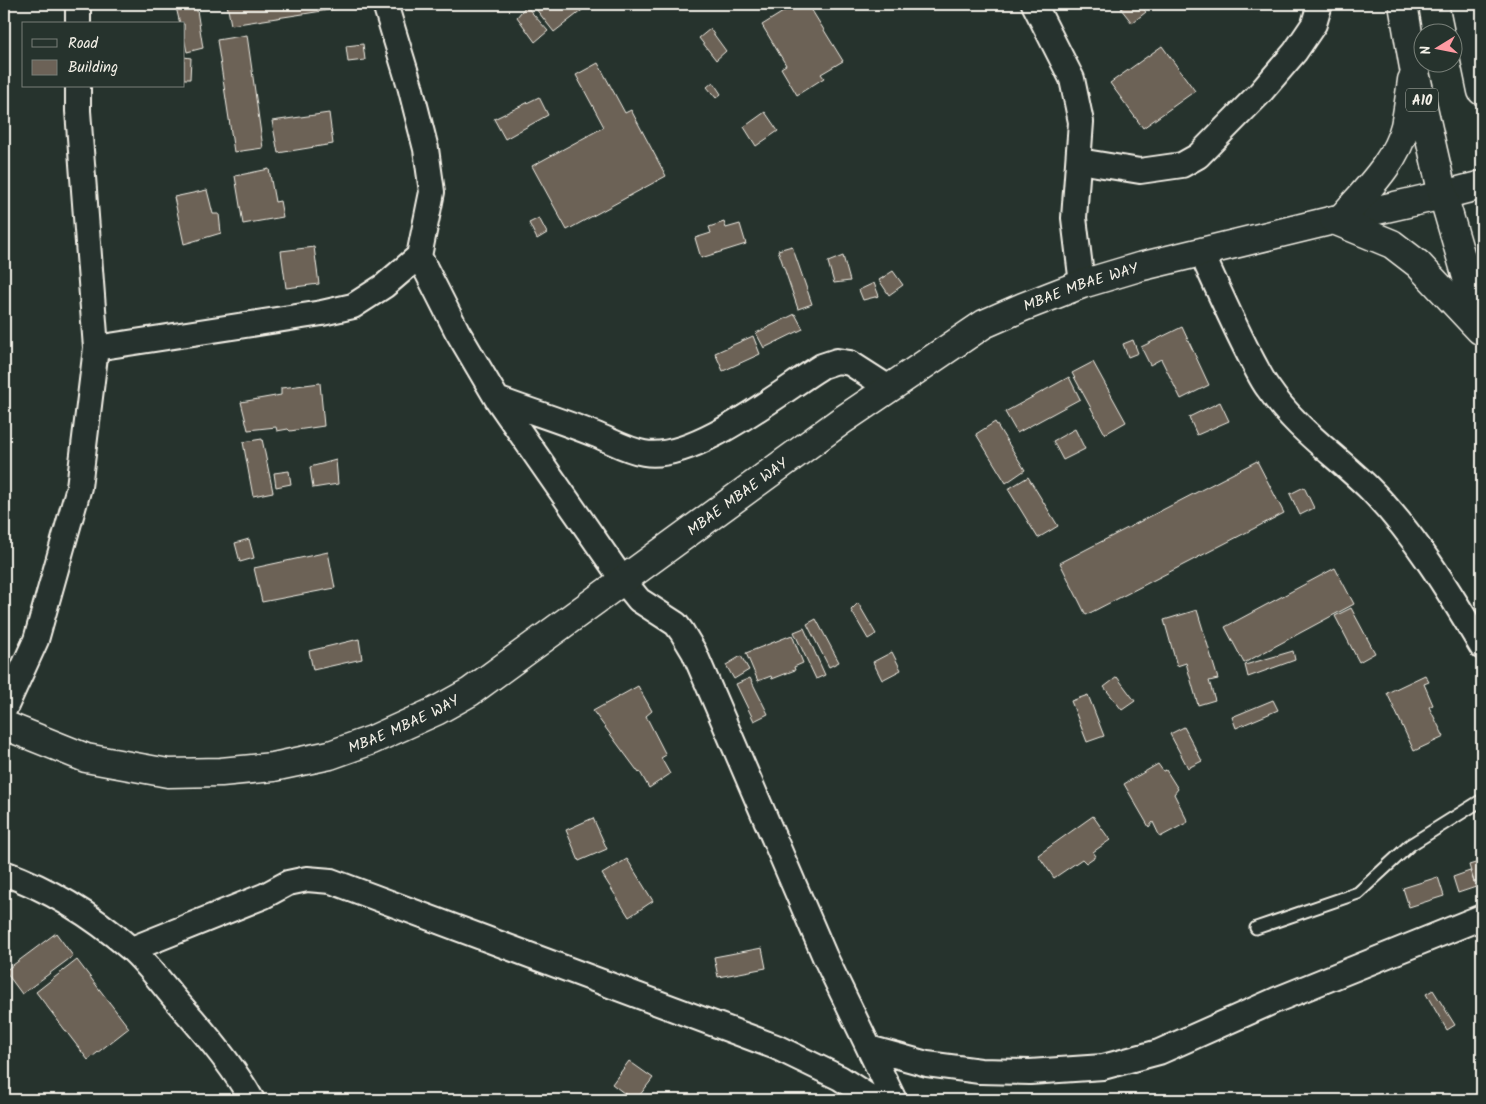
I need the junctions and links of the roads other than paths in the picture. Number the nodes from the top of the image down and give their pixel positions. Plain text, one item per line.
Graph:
1 (78, 4) edge
2 (385, 4) edge
3 (1034, 4) edge
4 (1320, 4) edge
5 (1403, 4) edge
6 (1464, 4) edge
7 (1470, 4) edge
8 (78, 22) edge
9 (1482, 38) edge
10 (1414, 68) joint
11 (1415, 72) edge
12 (78, 88) edge
13 (1482, 91) edge
14 (1079, 161) junction
15 (1482, 185) edge
16 (1443, 195) junction
17 (1338, 219) junction
18 (1201, 252) junction
19 (419, 256) junction
20 (1082, 284) junction
21 (1482, 328) edge
22 (1482, 333) edge
23 (96, 348) junction
24 (888, 388) junction
25 (497, 399) junction
26 (622, 579) junction
27 (1482, 647) edge
28 (4, 710) edge
29 (4, 725) edge
30 (1482, 800) edge
31 (4, 873) edge
32 (1482, 917) edge
33 (1256, 928) dead end
34 (132, 949) junction
35 (870, 1048) junction
36 (252, 1100) edge
37 (874, 1100) edge
38 (894, 1100) edge

1 - 8 street
2 - 19 street
3 - 14 street
4 - 14 street
5 - 10 street, A10
6 - 13 street
7 - 9 street
10 - 17 street
11 - 16 street, A10
12 - 23 street
14 - 20 street
15 - 16 street, MBAE MBAE WAY
16 - 17 street, MBAE MBAE WAY
16 - 21 street, A10
17 - 18 street, MBAE MBAE WAY
17 - 22 street
18 - 20 street, MBAE MBAE WAY
18 - 27 street
19 - 23 street
19 - 25 street
20 - 24 street, MBAE MBAE WAY
23 - 28 street
24 - 25 street
24 - 26 street, MBAE MBAE WAY
25 - 26 street
26 - 29 street, MBAE MBAE WAY
26 - 35 street
30 - 33 lane
31 - 34 street
32 - 35 street
34 - 36 street
34 - 37 street
35 - 38 street

